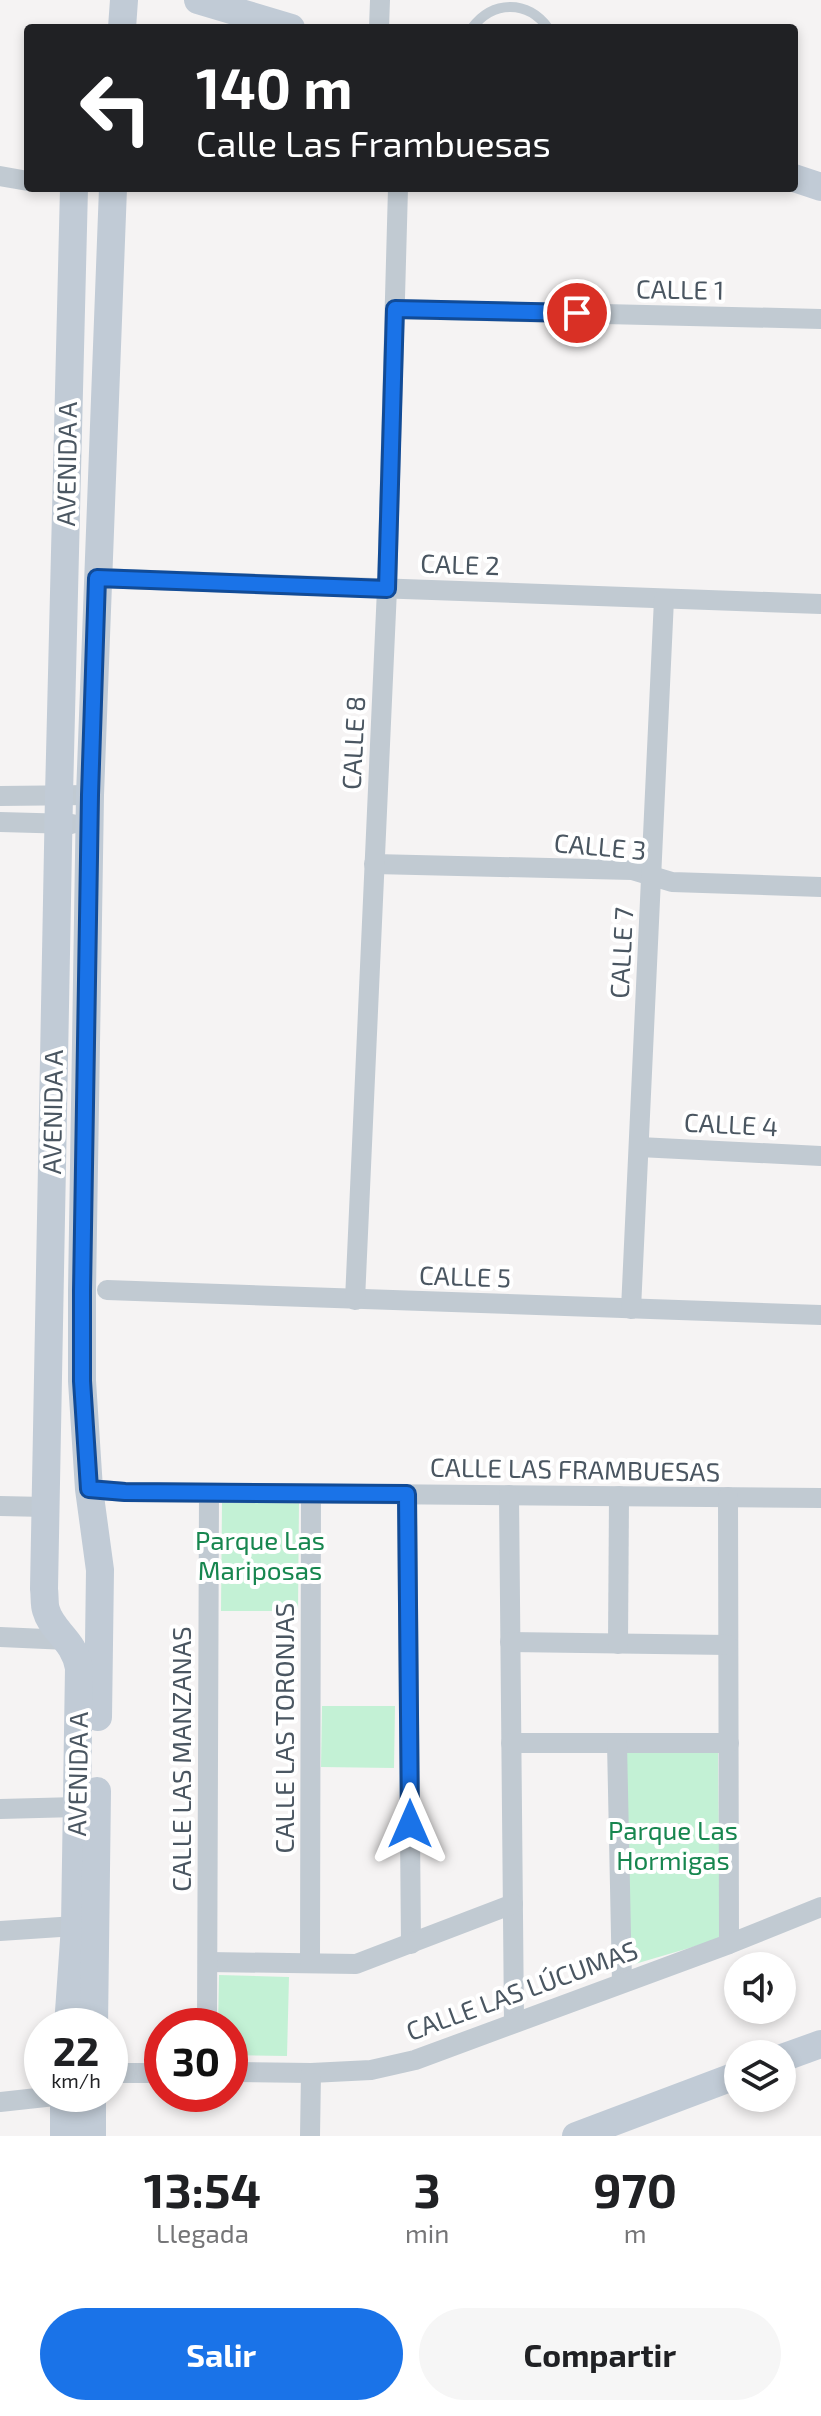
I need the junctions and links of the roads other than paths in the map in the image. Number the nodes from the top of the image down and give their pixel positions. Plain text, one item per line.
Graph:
1 (124, 0) edge
2 (198, 0) edge
3 (380, 0) edge
4 (122, 24) edge
5 (278, 24) edge
6 (379, 24) edge
7 (475, 24) edge
8 (545, 24) edge
9 (0, 176) edge
10 (798, 179) edge
11 (24, 180) edge
12 (821, 187) edge
13 (74, 192) edge
14 (113, 192) edge
15 (398, 192) edge
16 (395, 309) junction
17 (821, 319) edge
18 (97, 578) junction
19 (387, 589) junction
20 (664, 599) junction
21 (821, 604) edge
22 (90, 795) junction
23 (0, 796) edge
24 (59, 809) junction
25 (0, 822) edge
26 (91, 825) junction
27 (374, 864) junction
28 (651, 876) junction
29 (821, 887) edge
30 (639, 1147) junction
31 (821, 1156) edge
32 (107, 1290) dead end
33 (355, 1300) junction
34 (631, 1309) junction
35 (821, 1315) edge
36 (89, 1489) junction
37 (209, 1493) junction
38 (311, 1494) junction
39 (407, 1494) junction
40 (509, 1495) junction
41 (619, 1496) junction
42 (728, 1497) junction
43 (821, 1498) edge
44 (0, 1506) edge
45 (45, 1507) junction
46 (0, 1637) edge
47 (68, 1640) junction
48 (510, 1642) junction
49 (618, 1644) junction
50 (728, 1645) junction
51 (511, 1743) junction
52 (617, 1743) junction
53 (729, 1743) junction
54 (77, 1807) junction
55 (0, 1809) edge
56 (513, 1904) junction
57 (821, 1907) edge
58 (75, 1926) junction
59 (0, 1931) edge
60 (411, 1944) junction
61 (729, 1944) junction
62 (208, 1962) junction
63 (310, 1963) junction
64 (622, 1982) junction
65 (69, 2008) edge
66 (94, 2008) edge
67 (207, 2008) edge
68 (514, 2022) junction
69 (821, 2044) edge
70 (796, 2053) edge
71 (248, 2072) edge
72 (311, 2073) junction
73 (724, 2082) edge
74 (24, 2099) edge
75 (0, 2102) edge
76 (64, 2112) edge
77 (92, 2112) edge
78 (624, 2128) edge
79 (64, 2136) edge
80 (92, 2136) edge
81 (310, 2136) edge
82 (576, 2136) edge

1 - 4 street
2 - 5 street
3 - 6 street
7 - 8 lane
9 - 11 street
10 - 12 street
13 - 24 street, AVENIDA A
14 - 18 street, AVENIDA A
15 - 16 street, CALLE 8
16 - 17 street, CALLE 1
16 - 19 street, CALLE 8
18 - 19 street, CALE 2
18 - 22 street, AVENIDA A
19 - 20 street, CALE 2
19 - 27 street, CALLE 8
20 - 21 street, CALE 2
20 - 28 street, CALLE 7
22 - 24 street
22 - 26 street, AVENIDA A
23 - 24 street
24 - 25 street
24 - 26 street
24 - 45 street, AVENIDA A
26 - 36 street, AVENIDA A
27 - 28 street, CALLE 3
27 - 33 street, CALLE 8
28 - 29 street, CALLE 3
28 - 30 street, CALLE 7
30 - 31 street, CALLE 4
30 - 34 street, CALLE 7
32 - 33 street, CALLE 5
33 - 34 street, CALLE 5
34 - 35 street, CALLE 5
36 - 37 street, CALLE LAS FRAMBUESAS
36 - 66 street, AVENIDA A
37 - 38 street, CALLE LAS FRAMBUESAS
37 - 62 street, CALLE LAS MANZANAS
38 - 39 street, CALLE LAS FRAMBUESAS
38 - 63 street, CALLE LAS TORONJAS
39 - 40 street, CALLE LAS FRAMBUESAS
39 - 60 street
40 - 41 street, CALLE LAS FRAMBUESAS
40 - 48 street
41 - 42 street, CALLE LAS FRAMBUESAS
41 - 49 street
42 - 43 street, CALLE LAS FRAMBUESAS
42 - 50 street
44 - 45 street
45 - 47 street, AVENIDA A
46 - 47 street
47 - 54 street, AVENIDA A
48 - 49 street
48 - 51 street
49 - 50 street
50 - 53 street
51 - 52 street
51 - 56 street
52 - 53 street
52 - 64 street
53 - 61 street
54 - 55 street
54 - 58 street, AVENIDA A
56 - 60 street
56 - 68 street
57 - 61 street, CALLE LAS LÚCUMAS
58 - 59 street
58 - 65 street, AVENIDA A
60 - 63 street
61 - 64 street, CALLE LAS LÚCUMAS
62 - 63 street
62 - 67 street, CALLE LAS MANZANAS
64 - 68 street, CALLE LAS LÚCUMAS
68 - 72 street, CALLE LAS LÚCUMAS
69 - 70 street
71 - 72 street, CALLE LAS LÚCUMAS
72 - 81 street
73 - 78 street
74 - 75 street
76 - 79 street
77 - 80 street
78 - 82 street

